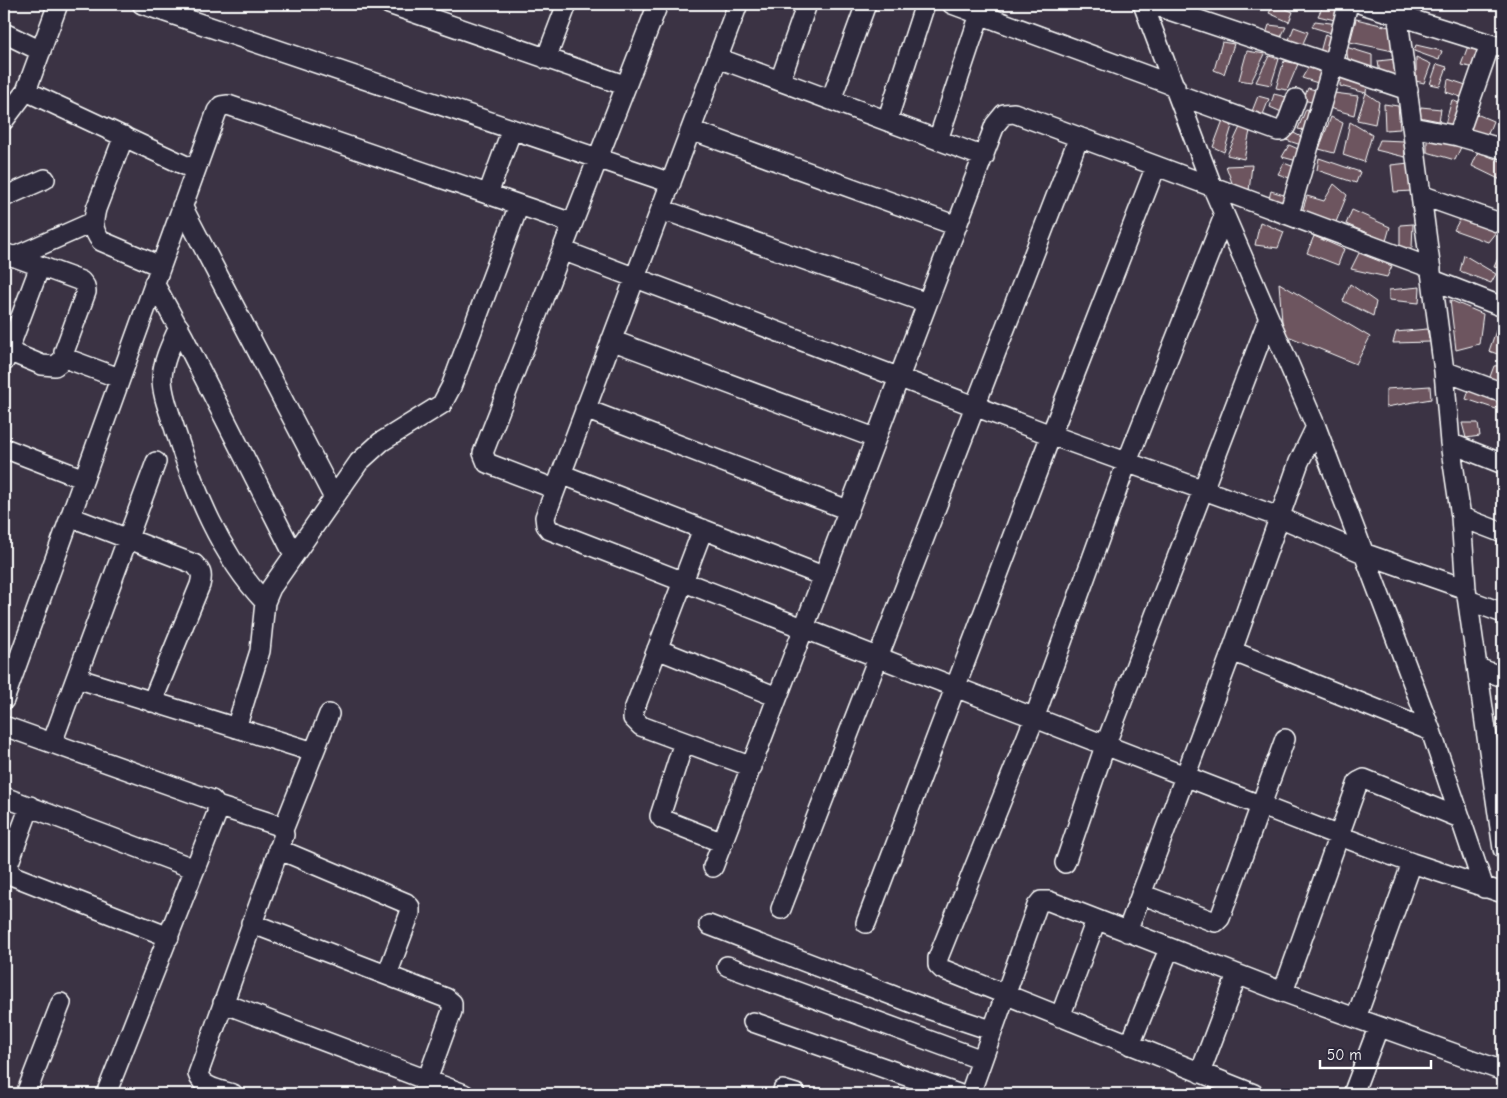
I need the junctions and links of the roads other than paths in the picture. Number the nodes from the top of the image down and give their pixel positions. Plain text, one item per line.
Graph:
1 (58, 4) edge
2 (142, 4) edge
3 (389, 4) edge
4 (567, 4) edge
5 (738, 4) edge
6 (807, 4) edge
7 (866, 4) edge
8 (925, 4) edge
9 (952, 4) edge
10 (1143, 4) edge
11 (1151, 4) edge
12 (1348, 4) edge
13 (1362, 4) edge
14 (654, 5) edge
15 (1396, 8) edge
16 (980, 14) junction
17 (4, 33) edge
18 (1496, 46) edge
19 (41, 51) junction
20 (718, 58) junction
21 (546, 59) junction
22 (1333, 64) junction
23 (780, 81) junction
24 (624, 85) junction
25 (1408, 90) junction
26 (26, 91) junction
27 (1177, 91) junction
28 (1296, 99) dead end
29 (831, 100) junction
30 (4, 120) edge
31 (887, 121) junction
32 (1412, 127) junction
33 (512, 129) junction
34 (691, 130) junction
35 (124, 136) junction
36 (1458, 136) junction
37 (1078, 137) junction
38 (938, 140) junction
39 (1503, 149) edge
40 (984, 157) junction
41 (596, 158) junction
42 (1156, 166) junction
43 (195, 170) junction
44 (46, 179) dead end
45 (671, 183) junction
46 (1212, 186) junction
47 (488, 194) junction
48 (1421, 194) junction
49 (4, 197) edge
50 (519, 205) junction
51 (182, 206) junction
52 (661, 209) junction
53 (1289, 214) junction
54 (1224, 216) junction
55 (93, 222) junction
56 (572, 223) junction
57 (1503, 224) edge
58 (957, 226) junction
59 (562, 250) junction
60 (9, 255) edge
61 (40, 266) junction
62 (157, 274) junction
63 (1432, 274) junction
64 (636, 277) junction
65 (927, 303) junction
66 (1503, 307) edge
67 (1268, 320) junction
68 (179, 327) junction
69 (612, 340) junction
70 (6, 356) edge
71 (65, 358) junction
72 (1444, 371) junction
73 (898, 377) junction
74 (119, 378) junction
75 (1503, 393) edge
76 (974, 405) junction
77 (585, 410) junction
78 (1316, 428) junction
79 (1051, 435) junction
80 (875, 438) junction
81 (1450, 442) junction
82 (4, 448) edge
83 (156, 462) dead end
84 (1127, 462) junction
85 (1503, 464) edge
86 (84, 479) junction
87 (558, 481) junction
88 (1204, 489) junction
89 (334, 498) junction
90 (848, 510) junction
91 (1461, 516) junction
92 (71, 517) junction
93 (1279, 517) junction
94 (703, 529) junction
95 (1503, 533) edge
96 (128, 540) junction
97 (1363, 553) junction
98 (294, 555) junction
99 (823, 576) junction
100 (682, 583) junction
101 (1467, 595) junction
102 (265, 602) junction
103 (1503, 613) edge
104 (804, 630) junction
105 (657, 649) junction
106 (1232, 651) junction
107 (879, 658) junction
108 (1478, 668) junction
109 (1503, 677) edge
110 (76, 678) junction
111 (955, 687) junction
112 (778, 697) junction
113 (4, 700) edge
114 (152, 702) junction
115 (329, 714) dead end
116 (1034, 719) junction
117 (4, 726) edge
118 (236, 728) junction
119 (1430, 731) junction
120 (1285, 739) dead end
121 (684, 742) junction
122 (52, 743) junction
123 (1105, 746) junction
124 (314, 752) junction
125 (1497, 756) edge
126 (752, 767) junction
127 (1184, 775) junction
128 (4, 797) edge
129 (30, 806) junction
130 (217, 806) junction
131 (1261, 806) junction
132 (1460, 818) junction
133 (283, 830) junction
134 (1338, 836) junction
135 (1503, 840) edge
136 (723, 842) junction
137 (278, 849) junction
138 (1065, 863) dead end
139 (1412, 864) junction
140 (713, 867) dead end
141 (196, 869) junction
142 (1484, 888) junction
143 (1503, 893) edge
144 (1141, 894) junction
145 (781, 909) dead end
146 (1096, 920) junction
147 (866, 923) dead end
148 (251, 924) junction
149 (709, 925) dead end
150 (1127, 932) junction
151 (168, 937) junction
152 (1169, 949) junction
153 (727, 966) dead end
154 (387, 975) junction
155 (1237, 975) junction
156 (1283, 992) junction
157 (1005, 994) junction
158 (61, 1003) dead end
159 (223, 1003) junction
160 (1060, 1017) junction
161 (1356, 1018) junction
162 (753, 1022) dead end
163 (1378, 1028) junction
164 (991, 1030) junction
165 (1130, 1045) junction
166 (982, 1060) junction
167 (1503, 1071) edge
168 (1200, 1073) junction
169 (425, 1087) edge
170 (1222, 1088) edge
171 (26, 1094) edge
172 (106, 1094) edge
173 (232, 1094) edge
174 (464, 1094) edge
175 (958, 1094) edge
176 (970, 1094) edge
177 (1254, 1094) edge
178 (1353, 1094) edge

1 - 19 street
2 - 33 street
3 - 21 street
4 - 21 street
5 - 20 street
6 - 23 street
7 - 29 street
8 - 31 street
9 - 16 street
10 - 27 street
11 - 22 street
12 - 22 street
13 - 15 street
14 - 24 street
15 - 18 street
15 - 25 street
16 - 27 street
16 - 38 street
17 - 19 street
18 - 36 street
19 - 26 street
20 - 23 street
20 - 34 street
21 - 24 street
22 - 25 street
22 - 53 street
23 - 29 street
24 - 41 street
25 - 32 street
26 - 30 street
26 - 35 street
27 - 28 street
27 - 46 street
29 - 31 street
31 - 38 street
32 - 36 street
32 - 48 street
33 - 41 street
33 - 47 street
34 - 45 street
34 - 58 street
35 - 43 street
35 - 55 street
36 - 39 street
37 - 40 street
37 - 42 street
37 - 76 street
38 - 40 street
40 - 58 street
41 - 45 street
41 - 56 street
42 - 46 street
42 - 79 street
43 - 47 street
43 - 51 street
44 - 49 street
45 - 52 street
46 - 53 street
46 - 54 street
47 - 50 street
48 - 57 street
48 - 63 street
50 - 56 street
50 - 89 street
51 - 62 street
51 - 89 street
52 - 64 street
52 - 65 street
53 - 63 street
54 - 67 street
54 - 84 street
55 - 60 street
55 - 62 street
56 - 59 street
58 - 65 street
59 - 64 street
59 - 87 street
60 - 61 street
61 - 70 street
61 - 71 street
62 - 68 street
62 - 74 street
63 - 66 street
63 - 72 street
64 - 69 street
64 - 73 street
65 - 73 street
67 - 78 street
67 - 88 street
68 - 98 street
68 - 102 street
69 - 77 street
69 - 80 street
70 - 71 street
71 - 74 street
72 - 75 street
72 - 81 street
73 - 76 street
73 - 80 street
74 - 86 street
76 - 79 street
76 - 107 street
77 - 87 street
77 - 90 street
78 - 93 street
78 - 97 street
79 - 84 street
79 - 111 street
80 - 90 street
81 - 85 street
81 - 91 street
82 - 86 street
83 - 96 street
84 - 88 street
84 - 116 street
86 - 92 street
87 - 94 street
87 - 100 street
88 - 93 street
88 - 123 street
89 - 98 street
90 - 99 street
91 - 95 street
91 - 101 street
92 - 96 street
92 - 113 street
93 - 97 street
93 - 106 street
94 - 99 street
94 - 100 street
96 - 110 street
96 - 114 street
97 - 101 street
97 - 119 street
98 - 102 street
99 - 104 street
100 - 104 street
100 - 105 street
101 - 103 street
101 - 108 street
102 - 118 street
104 - 107 street
104 - 112 street
105 - 112 street
105 - 121 street
106 - 119 street
106 - 127 street
107 - 111 street
107 - 145 street
108 - 109 street
108 - 125 street
110 - 114 street
110 - 122 street
111 - 116 street
111 - 147 street
112 - 126 street
114 - 118 street
115 - 124 street
116 - 123 street
116 - 157 street
117 - 122 street
118 - 124 street
119 - 132 street
120 - 131 street
121 - 126 street
121 - 136 street
122 - 130 street
123 - 127 street
123 - 138 street
124 - 133 street
125 - 135 street
126 - 136 street
127 - 131 street
127 - 144 street
128 - 129 street
129 - 141 street
129 - 151 street
130 - 133 street
130 - 141 street
131 - 134 street
131 - 144 street
132 - 134 street
132 - 142 street
133 - 137 street
134 - 139 street
134 - 156 street
136 - 140 street
137 - 148 street
137 - 154 street
139 - 142 street
139 - 161 street
141 - 151 street
142 - 143 street
144 - 150 street
146 - 150 street
146 - 157 street
146 - 160 street
148 - 154 street
148 - 159 street
149 - 164 street
150 - 152 street
151 - 172 street
152 - 155 street
152 - 165 street
153 - 166 street
154 - 169 street
155 - 156 street
155 - 168 street
156 - 161 street
157 - 160 street
157 - 164 street
158 - 171 street
159 - 169 street
159 - 173 street
160 - 165 street
161 - 163 street
162 - 175 street
163 - 167 street
163 - 178 street
164 - 166 street
165 - 168 street
166 - 176 street
168 - 170 street
169 - 174 street
170 - 177 street

